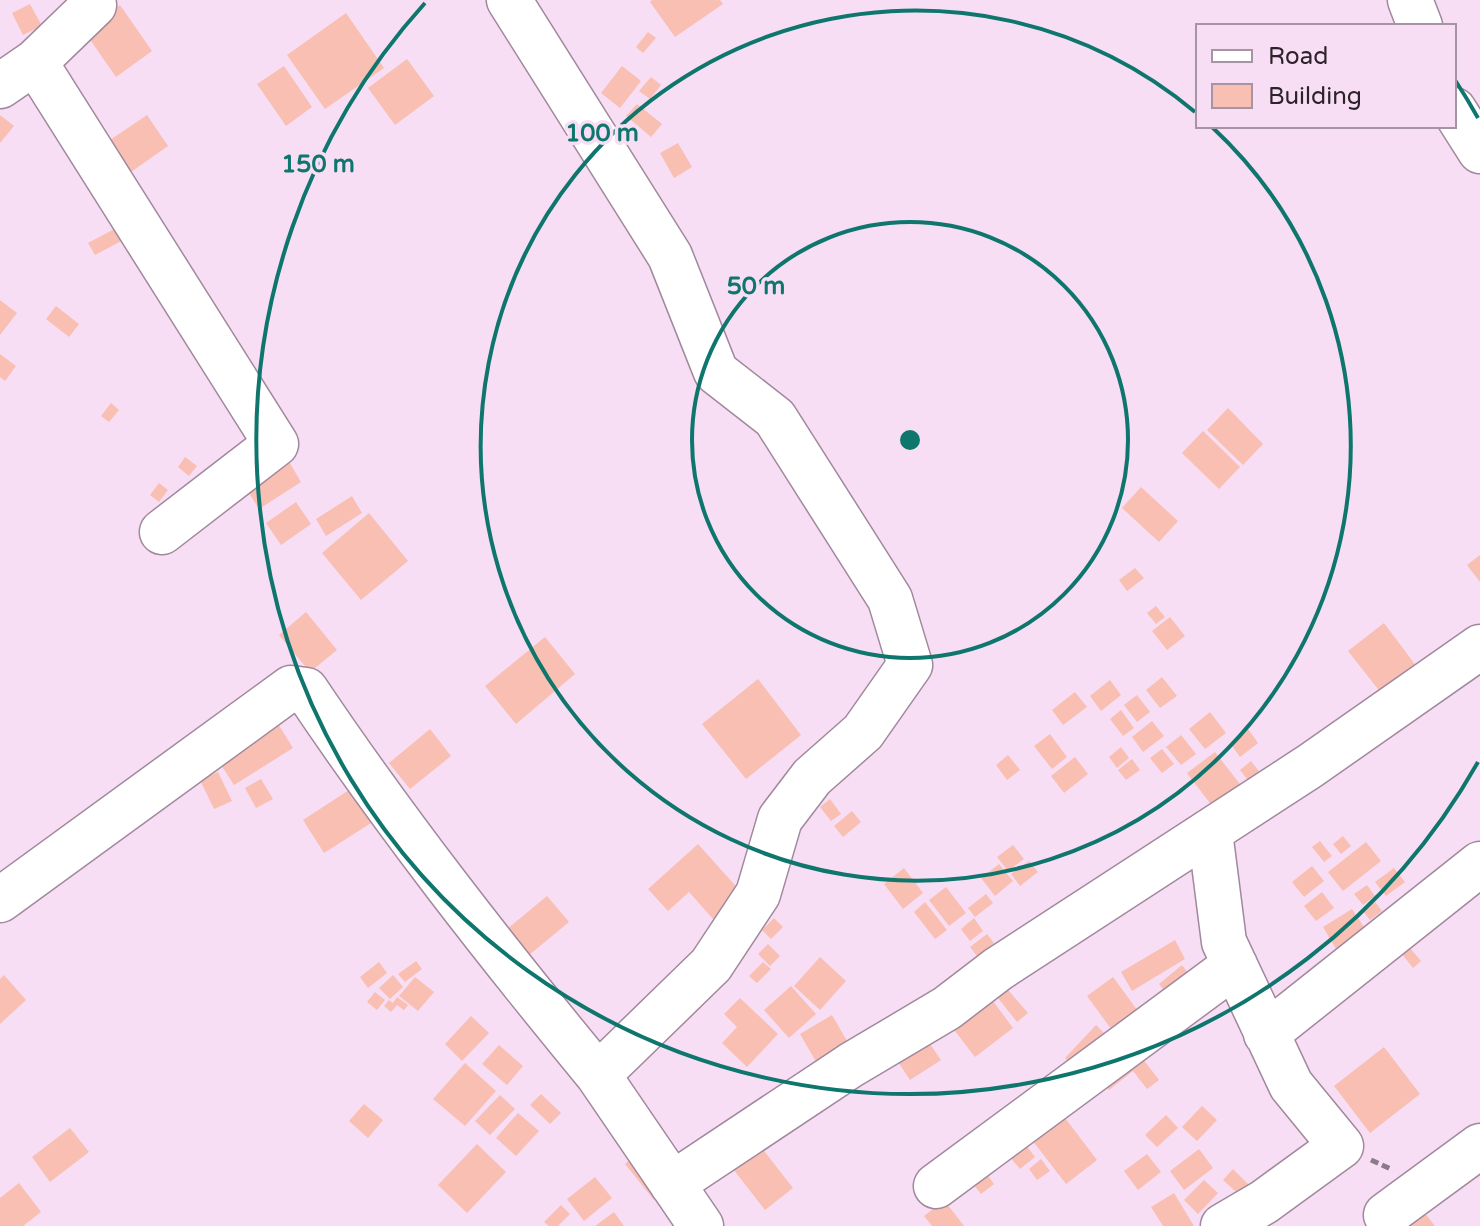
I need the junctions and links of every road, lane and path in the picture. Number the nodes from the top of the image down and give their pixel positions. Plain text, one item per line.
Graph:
1 (91, 0) edge
2 (509, 0) edge
3 (1410, 0) edge
4 (1419, 24) edge
5 (17, 74) edge
6 (1456, 113) edge
7 (1480, 151) edge
8 (162, 532) dead end
9 (1480, 647) edge
10 (1210, 832) junction
11 (1480, 864) edge
12 (0, 900) edge
13 (1235, 965) junction
14 (1266, 1034) junction
15 (598, 1075) junction
16 (1341, 1146) junction
17 (1480, 1146) edge
18 (1432, 1179) junction
19 (672, 1184) junction
20 (936, 1186) dead end
21 (1386, 1215) dead end
22 (701, 1226) edge
23 (1223, 1226) edge

1 - 5 street
2 - 15 street
3 - 4 street
5 - 8 street
6 - 7 street
9 - 10 street
10 - 13 street
10 - 19 street
11 - 14 street
12 - 15 street
13 - 14 street
13 - 20 street
14 - 16 street
15 - 19 street
16 - 18 path
16 - 23 street
17 - 18 street
18 - 21 street
19 - 22 street

